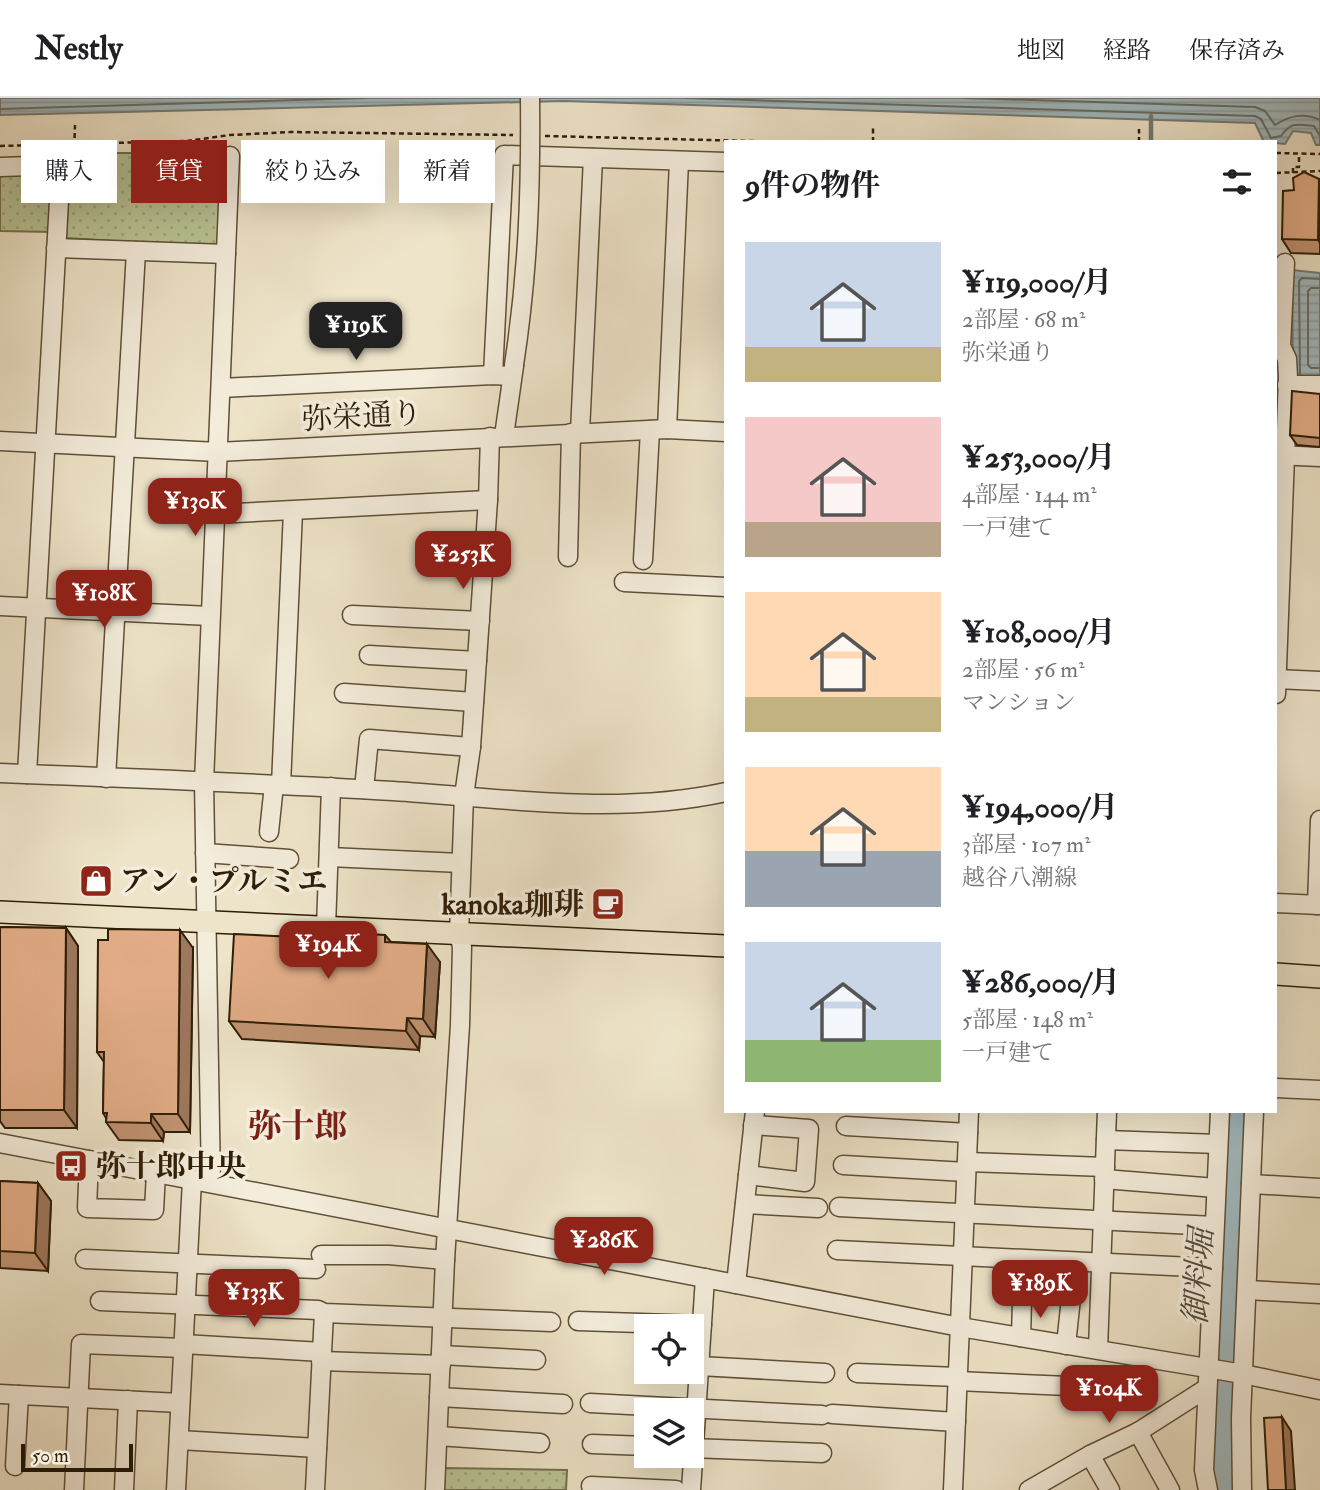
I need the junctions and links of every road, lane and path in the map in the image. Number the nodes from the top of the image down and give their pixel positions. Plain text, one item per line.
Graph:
1 (530, 98) edge
2 (75, 125) dead end
3 (873, 125) dead end
4 (1139, 129) dead end
5 (531, 136) junction
6 (75, 140) edge
7 (724, 140) edge
8 (873, 140) edge
9 (1139, 140) edge
10 (117, 143) edge
11 (21, 145) edge
12 (0, 146) edge
13 (1277, 153) edge
14 (1299, 154) junction
15 (1320, 154) edge
16 (230, 156) dead end
17 (593, 158) junction
18 (679, 161) junction
19 (724, 162) edge
20 (0, 167) edge
21 (1320, 171) edge
22 (1277, 173) edge
23 (1293, 173) junction
24 (57, 248) junction
25 (136, 251) junction
26 (226, 254) junction
27 (1285, 263) dead end
28 (513, 371) junction
29 (493, 375) junction
30 (1287, 385) junction
31 (1320, 385) edge
32 (221, 388) junction
33 (658, 429) junction
34 (724, 432) edge
35 (576, 433) junction
36 (497, 436) junction
37 (0, 441) edge
38 (45, 444) junction
39 (124, 447) junction
40 (218, 452) junction
41 (1280, 455) edge
42 (1320, 457) edge
43 (488, 500) junction
44 (293, 511) junction
45 (215, 514) junction
46 (568, 557) dead end
47 (643, 560) dead end
48 (624, 582) dead end
49 (724, 587) edge
50 (0, 606) edge
51 (36, 608) junction
52 (115, 612) junction
53 (352, 615) dead end
54 (210, 616) junction
55 (480, 621) junction
56 (1277, 624) edge
57 (369, 655) dead end
58 (477, 661) junction
59 (1277, 680) edge
60 (1320, 681) edge
61 (344, 693) dead end
62 (474, 702) junction
63 (471, 747) junction
64 (0, 773) edge
65 (27, 774) junction
66 (106, 778) junction
67 (204, 782) junction
68 (278, 785) junction
69 (331, 787) junction
70 (364, 789) junction
71 (724, 792) edge
72 (464, 796) junction
73 (1320, 820) edge
74 (269, 832) dead end
75 (205, 853) junction
76 (329, 857) junction
77 (289, 859) dead end
78 (461, 863) junction
79 (1277, 903) edge
80 (1318, 905) edge
81 (0, 912) edge
82 (206, 921) junction
83 (326, 927) junction
84 (459, 934) junction
85 (724, 946) edge
86 (1277, 974) edge
87 (1320, 977) edge
88 (1277, 1088) edge
89 (1320, 1090) edge
90 (969, 1113) edge
91 (1107, 1113) edge
92 (1220, 1113) edge
93 (1254, 1113) edge
94 (754, 1118) edge
95 (846, 1126) dead end
96 (968, 1133) junction
97 (1106, 1140) junction
98 (0, 1143) edge
99 (1218, 1144) junction
100 (89, 1160) junction
101 (843, 1165) dead end
102 (966, 1167) junction
103 (156, 1173) junction
104 (1105, 1173) junction
105 (748, 1175) junction
106 (192, 1180) junction
107 (211, 1183) junction
108 (1251, 1184) junction
109 (1216, 1188) junction
110 (1320, 1188) edge
111 (745, 1204) junction
112 (818, 1208) dead end
113 (839, 1208) dead end
114 (964, 1214) junction
115 (1103, 1221) junction
116 (447, 1227) junction
117 (1214, 1227) junction
118 (837, 1250) dead end
119 (963, 1255) junction
120 (85, 1259) dead end
121 (445, 1260) junction
122 (1101, 1262) junction
123 (187, 1264) junction
124 (1213, 1268) junction
125 (705, 1278) junction
126 (736, 1284) junction
127 (1247, 1290) junction
128 (1320, 1294) edge
129 (1070, 1298) dead end
130 (100, 1301) dead end
131 (1022, 1302) dead end
132 (184, 1304) junction
133 (324, 1313) junction
134 (703, 1314) edge
135 (443, 1318) junction
136 (578, 1321) dead end
137 (551, 1322) dead end
138 (634, 1323) edge
139 (960, 1327) junction
140 (1021, 1337) junction
141 (1066, 1345) junction
142 (183, 1346) junction
143 (1098, 1349) junction
144 (322, 1356) junction
145 (441, 1360) junction
146 (536, 1360) dead end
147 (704, 1366) edge
148 (1212, 1369) junction
149 (825, 1373) dead end
150 (857, 1373) dead end
151 (1239, 1373) junction
152 (957, 1379) junction
153 (1068, 1386) dead end
154 (1207, 1388) junction
155 (1320, 1390) edge
156 (0, 1394) edge
157 (19, 1395) junction
158 (439, 1397) junction
159 (79, 1398) junction
160 (128, 1400) junction
161 (180, 1403) junction
162 (590, 1403) dead end
163 (563, 1405) dead end
164 (634, 1405) edge
165 (704, 1409) edge
166 (956, 1422) junction
167 (1138, 1432) junction
168 (438, 1436) junction
169 (178, 1440) junction
170 (540, 1443) dead end
171 (592, 1444) dead end
172 (634, 1446) edge
173 (317, 1448) junction
174 (704, 1448) edge
175 (822, 1453) dead end
176 (1090, 1455) junction
177 (10, 1459) edge
178 (692, 1468) edge
179 (591, 1486) dead end
180 (74, 1490) edge
181 (124, 1490) edge
182 (176, 1490) edge
183 (315, 1490) edge
184 (435, 1490) edge
185 (676, 1490) edge
186 (691, 1490) edge
187 (953, 1490) edge
188 (1029, 1490) edge
189 (1110, 1490) edge
190 (1170, 1490) edge
191 (1208, 1490) edge
192 (1242, 1490) edge

1 - 5 street, bridge
2 - 6 path
3 - 8 path
4 - 9 path
5 - 7 path
5 - 10 path
5 - 28 street, bridge
11 - 12 path
13 - 14 path
14 - 15 path
14 - 23 path
16 - 26 street
17 - 18 street
17 - 29 street
17 - 35 street
18 - 19 street
18 - 33 street
20 - 24 street
21 - 23 path
22 - 23 path
24 - 25 street
24 - 38 street
25 - 26 street
25 - 39 street
26 - 32 street
27 - 30 street
28 - 29 street
28 - 36 street
29 - 32 street
30 - 31 street
30 - 41 street
32 - 40 street
33 - 34 street, 弥栄通り
33 - 35 street, 弥栄通り
33 - 47 street
35 - 36 street, 弥栄通り
35 - 46 street
36 - 40 street, 弥栄通り
36 - 43 street
37 - 38 street, 弥栄通り
38 - 39 street, 弥栄通り
38 - 51 street
39 - 40 street, 弥栄通り
39 - 52 street
40 - 45 street
41 - 42 street
41 - 56 street
43 - 44 street
43 - 55 street
44 - 45 street
44 - 68 street
45 - 54 street
48 - 49 street
50 - 51 street
51 - 52 street
51 - 65 street
52 - 54 street
52 - 66 street
53 - 55 street
54 - 67 street
55 - 58 street
57 - 58 street
58 - 62 street
59 - 60 street
61 - 62 street
62 - 63 street
63 - 70 street
63 - 72 street
64 - 65 street
65 - 66 street
66 - 67 street
67 - 68 street
67 - 75 street
68 - 69 street
68 - 74 street
69 - 70 street
69 - 76 street
70 - 72 street
71 - 72 street
72 - 78 street
73 - 80 street
75 - 77 street
75 - 82 street
76 - 78 street
76 - 83 street
78 - 84 street
79 - 80 street
81 - 82 main road
82 - 83 main road
82 - 107 street
83 - 84 main road
84 - 85 main road
84 - 116 street
86 - 87 main road
88 - 89 street
90 - 96 street
91 - 97 street
92 - 99 street
93 - 108 street
94 - 105 street
94 - 105 street
95 - 96 street
96 - 102 street
97 - 99 street
97 - 104 street
98 - 100 street
99 - 109 street
100 - 103 street
100 - 103 street
101 - 102 street
102 - 104 street
102 - 114 street
103 - 106 street
104 - 109 street
104 - 115 street
105 - 111 street
106 - 107 street
106 - 123 street
107 - 116 street
108 - 110 street
108 - 127 street
109 - 117 street
111 - 112 street
111 - 126 street
113 - 114 street
114 - 115 street
114 - 119 street
115 - 117 street
115 - 122 street
116 - 121 street
116 - 125 street
117 - 124 street
118 - 119 street
119 - 122 street
119 - 139 street
120 - 123 street
121 - 123 street
121 - 135 street
122 - 124 street
122 - 143 street
123 - 132 street
124 - 148 street
125 - 126 street
125 - 134 street
126 - 139 street
127 - 128 street
127 - 151 street
129 - 141 street
130 - 132 street
131 - 140 street
132 - 133 street
132 - 142 street
133 - 135 street
133 - 144 street
135 - 137 street
135 - 145 street
136 - 138 street
139 - 140 street
139 - 152 street
140 - 141 street
141 - 143 street
142 - 144 street
142 - 159 street
142 - 161 street
143 - 148 street
144 - 145 street
144 - 173 street
145 - 146 street
145 - 158 street
147 - 149 street
148 - 151 street
148 - 154 street
150 - 152 street
151 - 155 street
151 - 192 street
152 - 153 street
152 - 166 street
154 - 167 street
154 - 191 street
156 - 157 street
157 - 159 street
157 - 177 street
158 - 163 street
158 - 168 street
159 - 160 street
159 - 180 street
160 - 161 street
160 - 181 street
161 - 169 street
162 - 164 street
165 - 166 street
166 - 187 street
167 - 176 street
167 - 190 street
168 - 170 street
168 - 184 street
169 - 173 street
169 - 182 street
171 - 172 street
173 - 183 street
174 - 175 street
176 - 188 street
176 - 189 street
178 - 186 street
179 - 185 street

